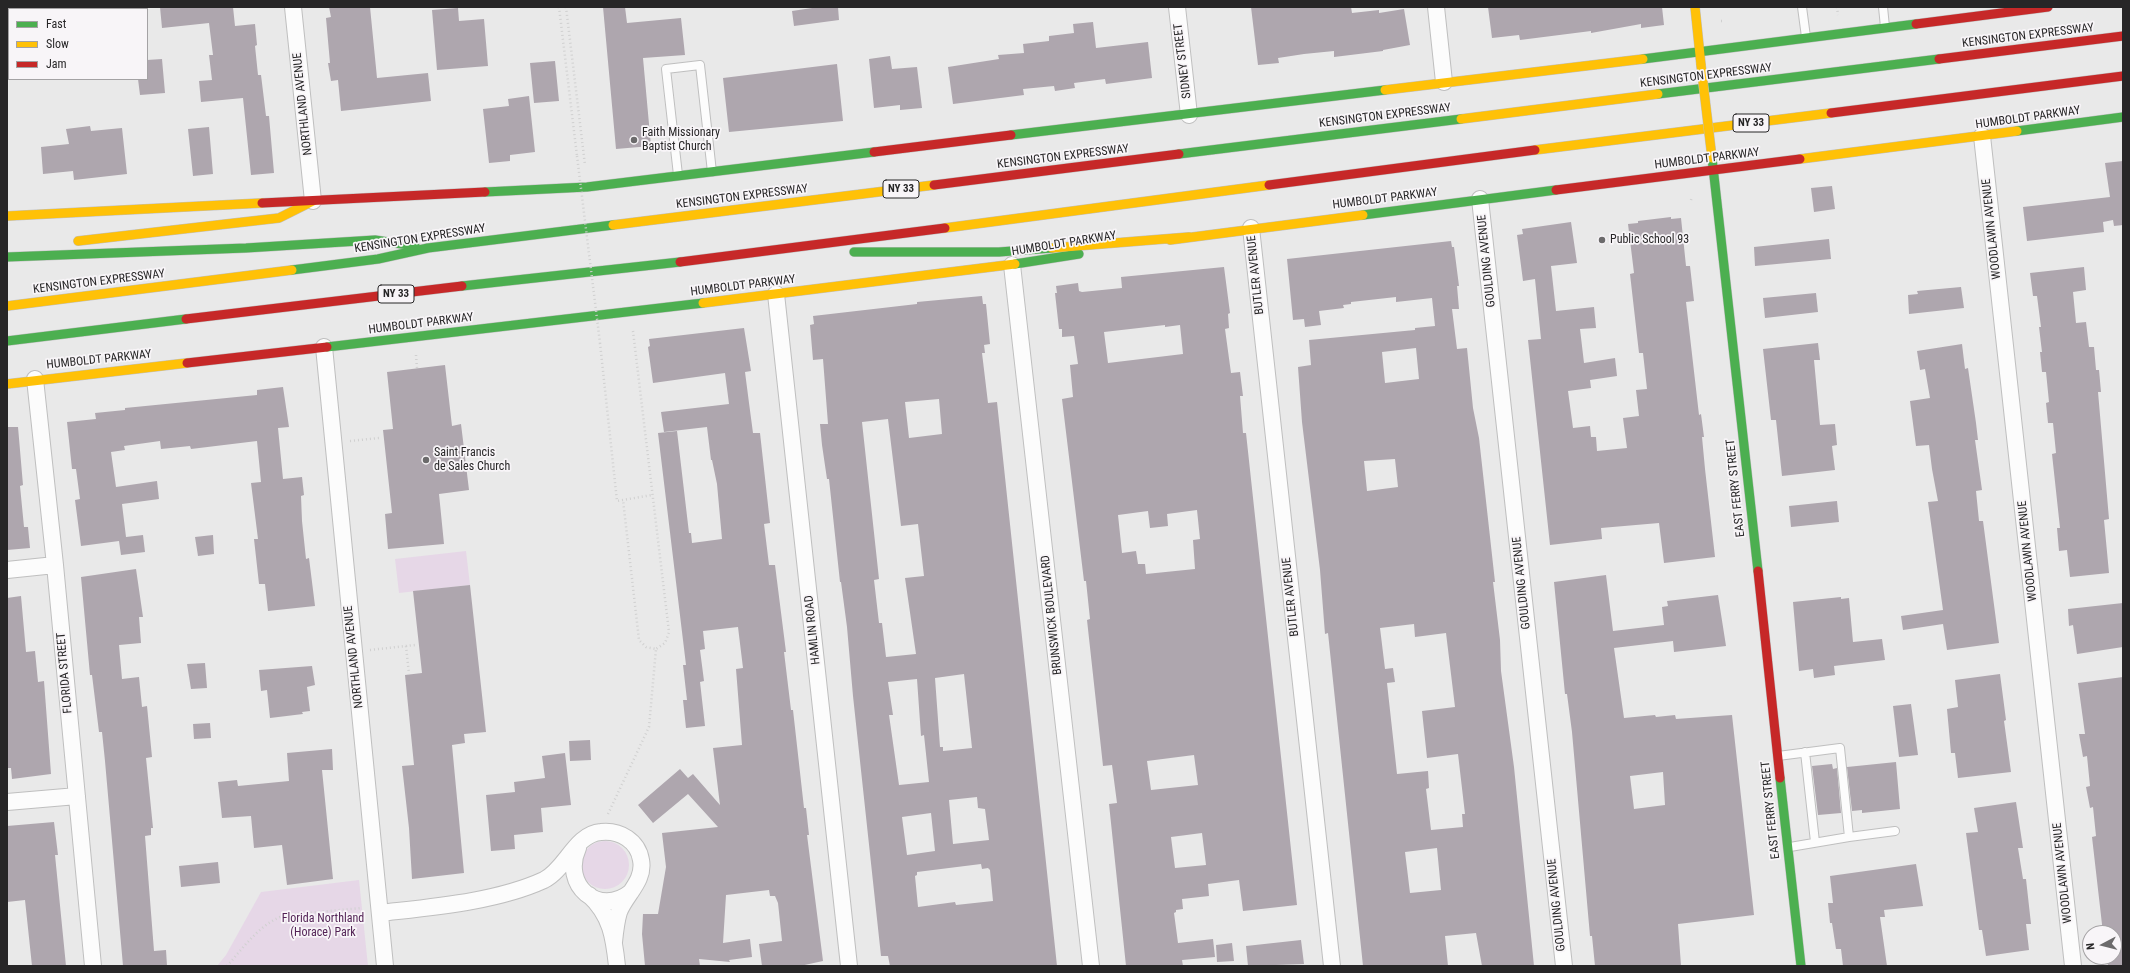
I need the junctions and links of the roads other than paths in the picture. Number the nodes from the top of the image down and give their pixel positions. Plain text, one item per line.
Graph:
1 (293, 7) edge
2 (1177, 7) edge
3 (1436, 7) edge
4 (1695, 7) edge
5 (1802, 7) edge
6 (1883, 7) edge
7 (2048, 7) edge
8 (1970, 12) edge
9 (1886, 28) junction
10 (2123, 36) edge
11 (1806, 38) junction
12 (1700, 52) junction
13 (2123, 76) edge
14 (1444, 82) junction
15 (1189, 115) junction
16 (2123, 117) edge
17 (1982, 136) junction
18 (1713, 170) junction
19 (712, 172) junction
20 (678, 176) junction
21 (1480, 199) junction
22 (313, 201) junction
23 (7, 216) edge
24 (1250, 228) junction
25 (1189, 237) junction
26 (69, 242) dead end
27 (18, 247) dead end
28 (428, 248) junction
29 (7, 249) edge
30 (785, 250) junction
31 (7, 256) edge
32 (1012, 265) junction
33 (776, 294) junction
34 (7, 306) edge
35 (7, 341) edge
36 (324, 347) junction
37 (35, 379) junction
38 (7, 384) edge
39 (55, 565) junction
40 (7, 570) edge
41 (1805, 752) junction
42 (1777, 756) junction
43 (76, 796) junction
44 (7, 802) edge
45 (1895, 831) dead end
46 (1849, 837) junction
47 (585, 839) junction
48 (1815, 842) junction
49 (1787, 847) junction
50 (537, 882) junction
51 (637, 884) junction
52 (585, 892) junction
53 (380, 913) junction
54 (614, 942) junction
55 (93, 966) edge
56 (385, 966) edge
57 (617, 966) edge
58 (849, 966) edge
59 (1091, 966) edge
60 (1332, 966) edge
61 (1564, 966) edge
62 (1801, 966) edge
63 (2073, 966) edge

1 - 22 street, NORTHLAND AVENUE
2 - 15 street, SIDNEY STREET
3 - 14 street
4 - 12 main road, EAST FERRY STREET
5 - 11 lane
6 - 9 lane
7 - 8 main road
8 - 9 main road
9 - 11 main road
10 - 28 main road, KENSINGTON EXPRESSWAY / NY 33
11 - 12 main road
12 - 14 main road
12 - 18 main road, EAST FERRY STREET, bridge
13 - 30 main road, NY 33
14 - 15 main road
15 - 19 main road
16 - 17 main road, HUMBOLDT PARKWAY
17 - 18 main road, HUMBOLDT PARKWAY
17 - 63 street, WOODLAWN AVENUE
18 - 21 main road, HUMBOLDT PARKWAY
18 - 42 main road, EAST FERRY STREET
19 - 20 main road
19 - 20 lane
20 - 22 main road
21 - 24 main road, HUMBOLDT PARKWAY
21 - 61 street, GOULDING AVENUE
22 - 23 main road
22 - 26 main road
24 - 25 main road, HUMBOLDT PARKWAY
24 - 60 street, BUTLER AVENUE
25 - 30 main road
25 - 32 main road, HUMBOLDT PARKWAY
27 - 29 main road
28 - 31 main road
28 - 34 main road, KENSINGTON EXPRESSWAY / NY 33
30 - 35 main road, NY 33
32 - 33 main road, HUMBOLDT PARKWAY
32 - 59 street, BRUNSWICK BOULEVARD
33 - 36 main road, HUMBOLDT PARKWAY
33 - 58 street, HAMLIN ROAD
36 - 37 main road, HUMBOLDT PARKWAY
36 - 53 street, NORTHLAND AVENUE
37 - 38 main road, HUMBOLDT PARKWAY
37 - 39 street, FLORIDA STREET
39 - 40 street
39 - 43 street, FLORIDA STREET
41 - 42 lane
41 - 46 lane
41 - 48 lane
42 - 49 main road, EAST FERRY STREET
43 - 44 street
43 - 55 street, FLORIDA STREET
45 - 46 lane
46 - 48 lane
47 - 50 street
47 - 51 street
47 - 52 street
48 - 49 lane
49 - 62 main road, EAST FERRY STREET
50 - 52 street
50 - 53 street
51 - 52 street
51 - 54 street
52 - 54 street
53 - 56 street, NORTHLAND AVENUE
54 - 57 street

